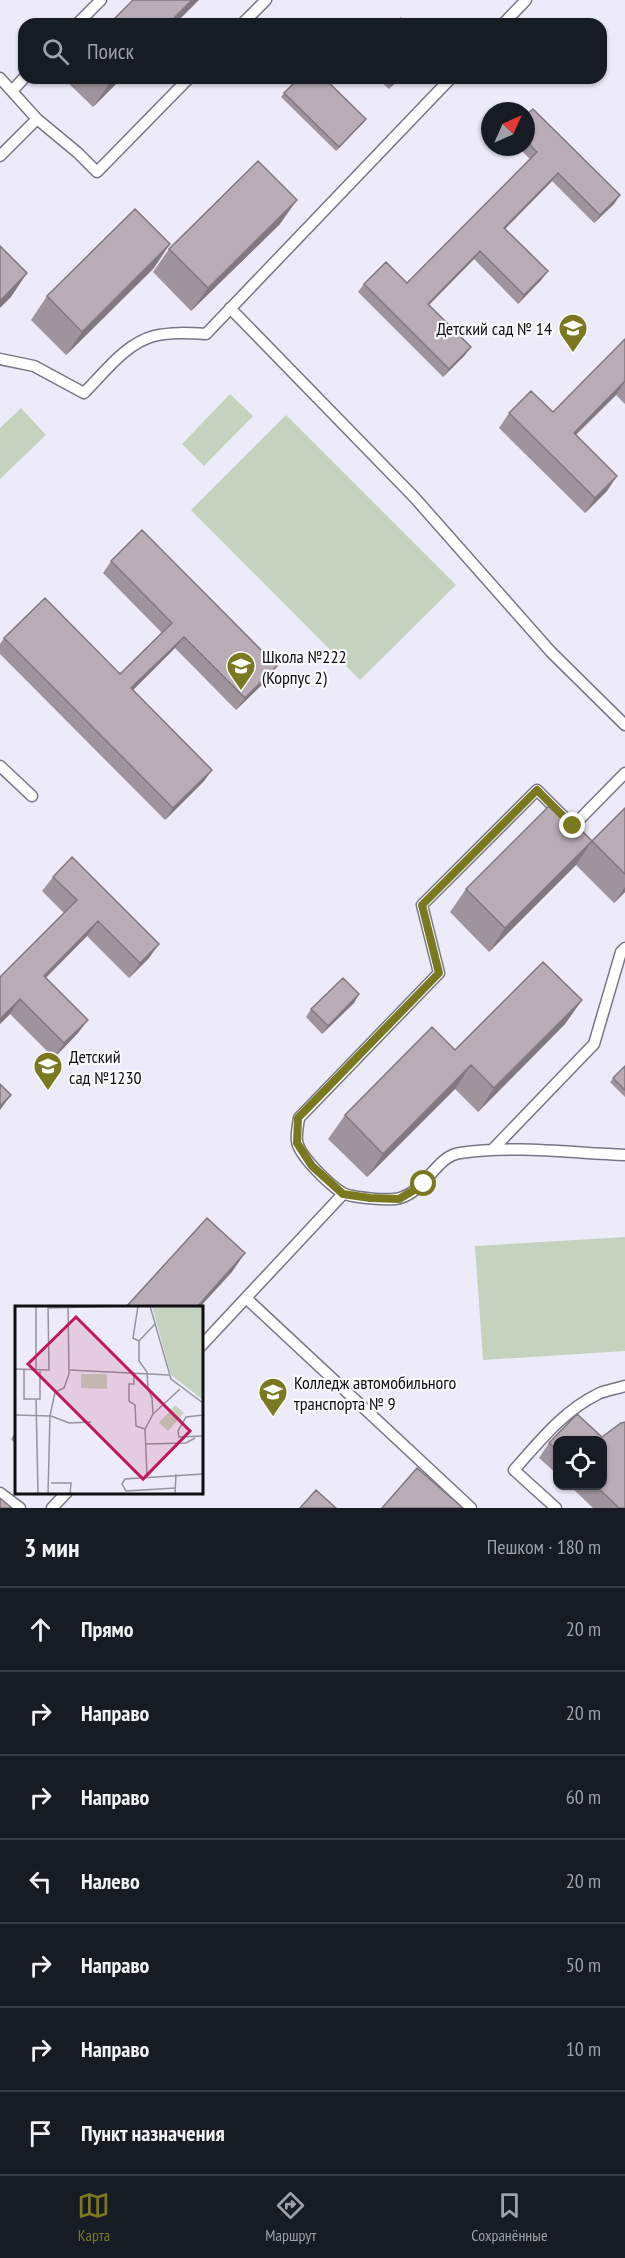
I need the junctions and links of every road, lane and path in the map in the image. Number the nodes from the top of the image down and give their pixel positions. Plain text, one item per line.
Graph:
1 (101, 0) edge
2 (266, 0) edge
3 (526, 0) edge
4 (83, 18) edge
5 (248, 18) edge
6 (509, 18) edge
7 (0, 78) edge
8 (18, 84) edge
9 (183, 84) edge
10 (445, 84) edge
11 (12, 91) junction
12 (37, 119) junction
13 (0, 156) edge
14 (230, 309) junction
15 (0, 359) edge
16 (625, 725) edge
17 (0, 766) edge
18 (625, 773) edge
19 (32, 796) dead end
20 (625, 948) edge
21 (493, 1149) junction
22 (625, 1155) edge
23 (343, 1194) junction
24 (246, 1298) junction
25 (202, 1345) edge
26 (625, 1386) edge
27 (0, 1493) edge
28 (65, 1493) edge
29 (20, 1508) edge
30 (52, 1508) edge
31 (471, 1508) edge
32 (556, 1508) edge

1 - 4 lane
2 - 5 lane
3 - 6 lane
7 - 11 lane
8 - 11 lane
9 - 12 lane
10 - 14 lane
11 - 12 lane
12 - 13 lane
14 - 15 lane
14 - 16 lane
17 - 19 lane
18 - 23 lane
20 - 21 lane
21 - 22 lane
21 - 23 lane
23 - 24 lane
24 - 25 lane
24 - 31 lane
26 - 32 lane
27 - 29 lane
28 - 30 lane

